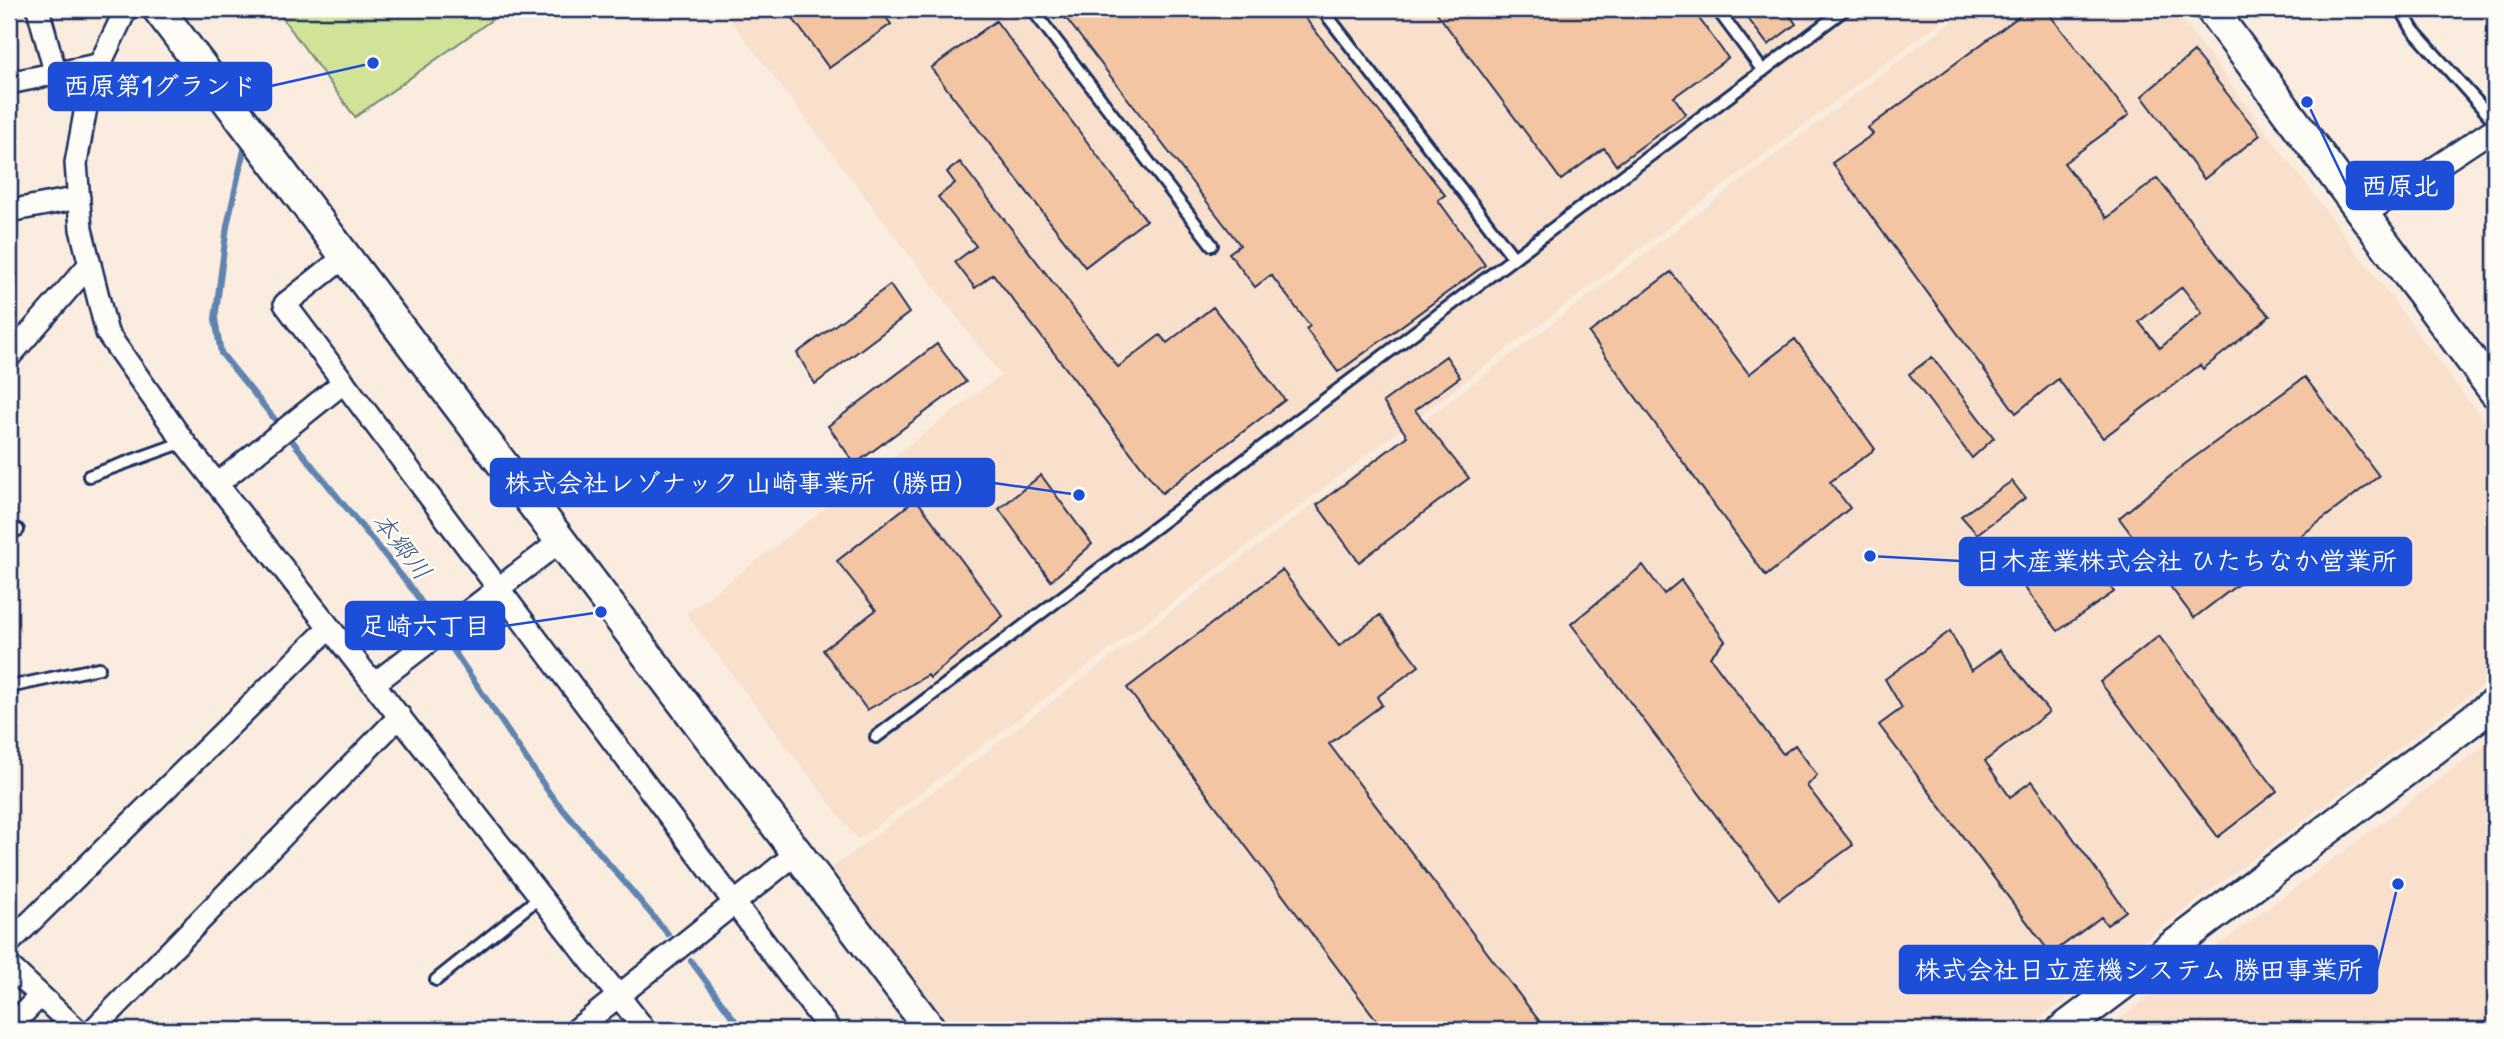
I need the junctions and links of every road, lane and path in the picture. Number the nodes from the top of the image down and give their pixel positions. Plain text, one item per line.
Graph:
1 (38, 9) edge
2 (126, 9) edge
3 (158, 9) edge
4 (1032, 9) edge
5 (1322, 9) edge
6 (1717, 9) edge
7 (1845, 9) edge
8 (2211, 9) edge
9 (2400, 9) edge
10 (97, 65) junction
11 (1763, 71) junction
12 (56, 75) junction
13 (9, 83) edge
14 (2495, 122) edge
15 (2495, 128) edge
16 (79, 198) junction
17 (9, 211) edge
18 (2365, 214) junction
19 (1212, 245) dead end
20 (347, 255) junction
21 (1514, 258) junction
22 (90, 264) junction
23 (9, 357) edge
24 (344, 382) junction
25 (2495, 392) edge
26 (184, 442) junction
27 (89, 476) dead end
28 (217, 484) junction
29 (563, 539) junction
30 (498, 589) junction
31 (329, 628) junction
32 (99, 668) dead end
33 (375, 683) junction
34 (9, 687) edge
35 (2495, 703) edge
36 (400, 716) junction
37 (876, 737) dead end
38 (798, 852) junction
39 (541, 896) junction
40 (736, 903) junction
41 (9, 943) edge
42 (9, 966) edge
43 (436, 981) dead end
44 (40, 996) junction
45 (620, 997) junction
46 (9, 1028) edge
47 (76, 1030) edge
48 (93, 1030) edge
49 (576, 1030) edge
50 (645, 1030) edge
51 (830, 1030) edge
52 (931, 1030) edge
53 (2062, 1030) edge

1 - 12 street
2 - 10 street
3 - 20 street
4 - 19 lane
5 - 21 lane
6 - 11 lane
7 - 11 lane
8 - 18 street
9 - 14 lane
10 - 12 street
10 - 16 street
11 - 21 lane
12 - 13 street
15 - 18 street
16 - 17 street
16 - 22 street
18 - 25 street
20 - 24 street
20 - 29 street
21 - 37 lane
22 - 23 street
22 - 26 street
24 - 28 street
24 - 30 street
26 - 27 lane
26 - 28 street
28 - 31 street
29 - 30 street
29 - 38 street
30 - 33 street
30 - 40 street
31 - 33 street
31 - 41 street
32 - 34 lane
33 - 36 street
35 - 53 street
36 - 39 street
36 - 48 street
38 - 40 street
38 - 52 street
39 - 43 lane
39 - 45 street
40 - 45 street
40 - 51 street
42 - 44 street
44 - 46 street
44 - 47 street
45 - 49 street
45 - 50 street

